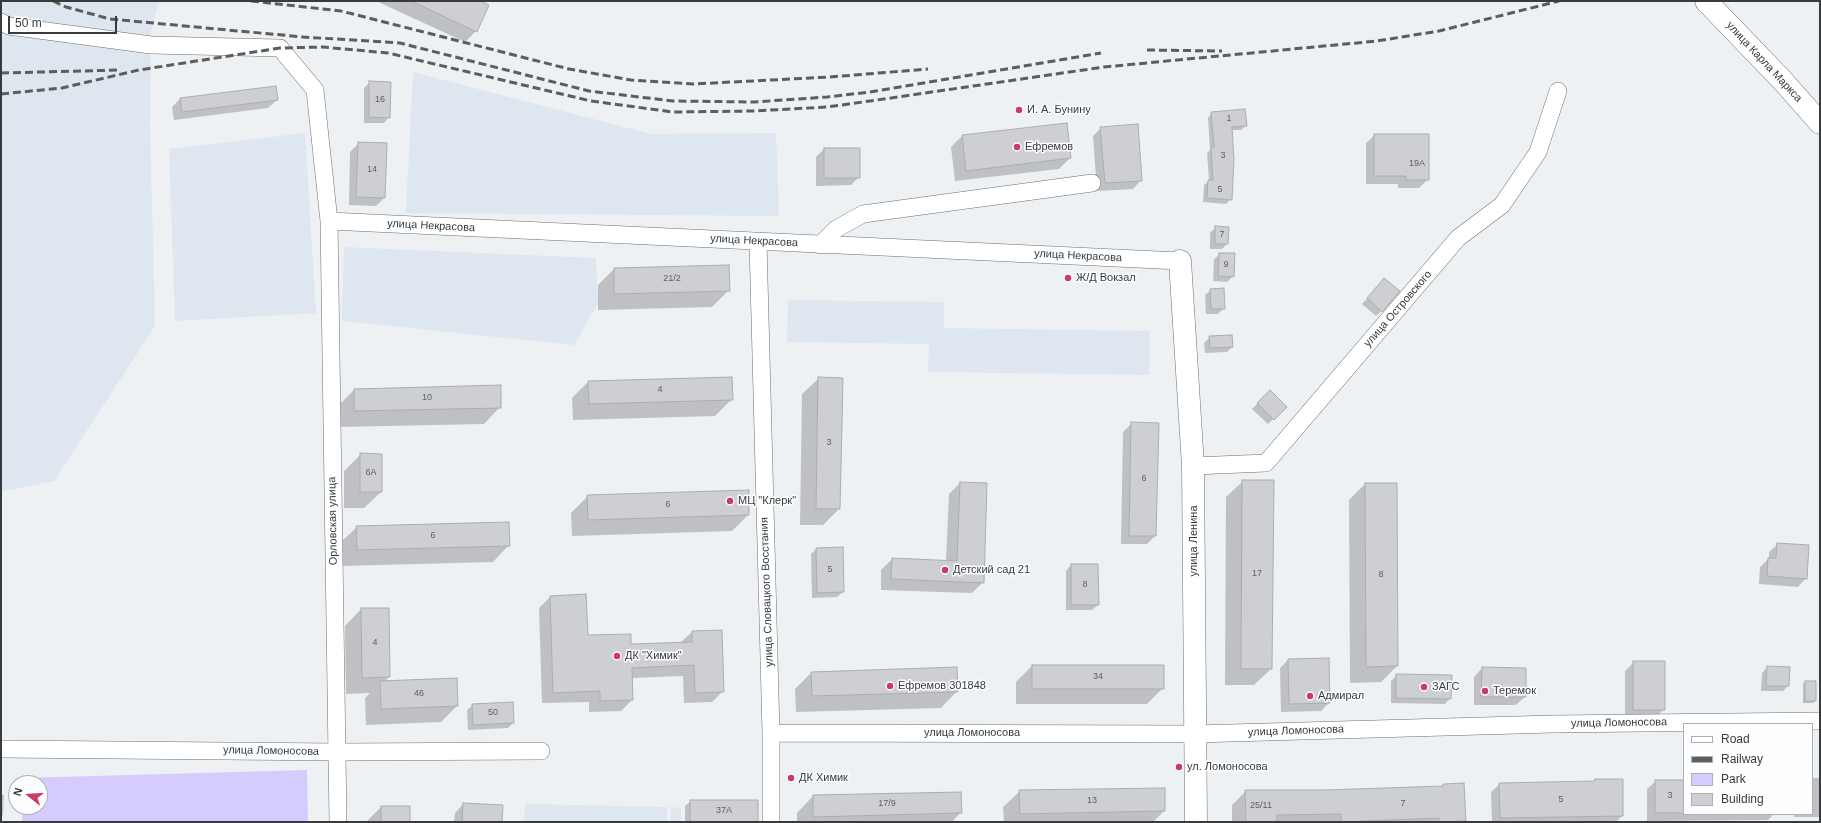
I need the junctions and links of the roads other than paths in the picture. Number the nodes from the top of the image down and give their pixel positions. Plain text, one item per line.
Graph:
1 (1706, 1) edge
2 (1, 22) edge
3 (1558, 91) dead end
4 (1820, 123) edge
5 (1092, 183) dead end
6 (329, 221) junction
7 (758, 242) junction
8 (820, 245) junction
9 (1180, 261) joint
10 (1194, 466) junction
11 (1820, 721) edge
12 (771, 733) junction
13 (1195, 734) junction
14 (1, 749) edge
15 (541, 751) dead end
16 (337, 752) junction
17 (338, 822) edge
18 (771, 822) edge
19 (1196, 822) edge

1 - 4 main road, улица Карла Маркса
2 - 6 street, Орловская улица
3 - 10 street, улица Островского
5 - 8 street
6 - 7 street, улица Некрасова
6 - 16 street, Орловская улица
7 - 8 street, улица Некрасова
7 - 12 street, улица Словацкого Восстания
8 - 9 street, улица Некрасова
9 - 10 main road, улица Ленина
10 - 13 main road, улица Ленина
11 - 13 street, улица Ломоносова
12 - 13 street, улица Ломоносова
12 - 18 street, улица Словацкого Восстания
13 - 19 main road, улица Ленина
14 - 16 street, улица Ломоносова
15 - 16 street, улица Ломоносова
16 - 17 street, Орловская улица

